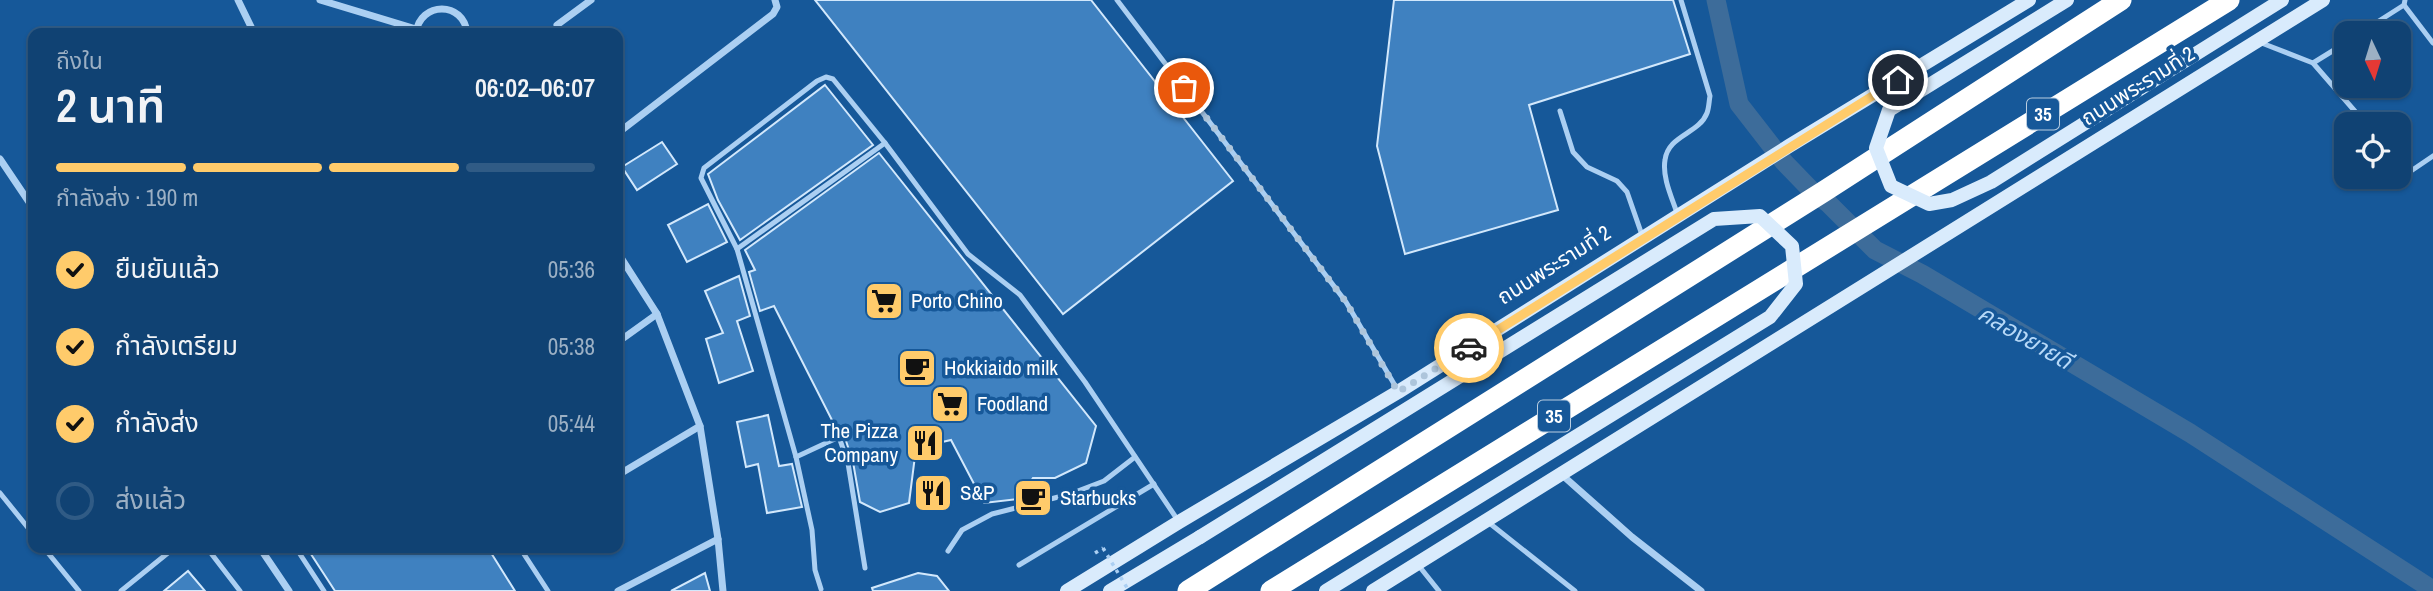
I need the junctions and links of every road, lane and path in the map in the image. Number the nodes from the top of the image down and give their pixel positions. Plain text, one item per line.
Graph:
1 (238, 0) edge
2 (320, 0) edge
3 (591, 0) edge
4 (775, 0) edge
5 (1117, 0) edge
6 (1681, 0) edge
7 (2029, 0) edge
8 (2067, 0) edge
9 (2121, 0) edge
10 (2229, 0) edge
11 (2281, 0) edge
12 (2323, 0) edge
13 (2405, 3) edge
14 (444, 4) edge
15 (2378, 21) edge
16 (557, 25) dead end
17 (252, 28) edge
18 (407, 28) edge
19 (417, 28) edge
20 (466, 28) edge
21 (2257, 41) junction
22 (2433, 44) edge
23 (2334, 50) edge
24 (2313, 63) junction
25 (1560, 111) dead end
26 (2356, 112) edge
27 (623, 128) edge
28 (885, 143) junction
29 (2433, 156) edge
30 (0, 159) edge
31 (3, 166) edge
32 (2411, 171) edge
33 (28, 201) edge
34 (1678, 216) junction
35 (1643, 239) junction
36 (737, 249) junction
37 (623, 261) edge
38 (657, 314) junction
39 (623, 338) edge
40 (1398, 392) junction
41 (700, 426) junction
42 (796, 457) junction
43 (1135, 457) junction
44 (623, 472) edge
45 (1560, 474) junction
46 (1154, 484) junction
47 (0, 493) edge
48 (1486, 520) junction
49 (1179, 522) junction
50 (28, 528) edge
51 (718, 539) junction
52 (1103, 548) dead end
53 (948, 551) dead end
54 (48, 553) edge
55 (168, 553) edge
56 (211, 553) edge
57 (263, 553) edge
58 (299, 553) edge
59 (523, 553) edge
60 (1417, 563) junction
61 (1019, 565) dead end
62 (865, 568) dead end
63 (821, 589) dead end
64 (79, 591) edge
65 (121, 591) edge
66 (240, 591) edge
67 (289, 591) edge
68 (324, 591) edge
69 (548, 591) edge
70 (618, 591) edge
71 (723, 591) edge
72 (1068, 591) edge
73 (1111, 591) edge
74 (1129, 591) edge
75 (1188, 591) edge
76 (1271, 591) edge
77 (1326, 591) edge
78 (1373, 591) edge
79 (1439, 591) edge
80 (1575, 591) edge
81 (1701, 591) edge

1 - 17 street
2 - 18 street
3 - 16 street
4 - 27 street
5 - 40 lane
6 - 34 lane
7 - 34 main road, ถนนพระรามที่ 2
8 - 11 main road, bridge
9 - 75 highway, 35
10 - 76 highway, ถนนพระรามที่ 2 / 35
12 - 21 main road, ถนนพระรามที่ 2 / 35
13 - 15 lane
13 - 22 lane
14 - 19 street
14 - 20 street
21 - 24 lane
21 - 45 main road, ถนนพระรามที่ 2 / 35
23 - 24 lane
24 - 26 lane
25 - 35 lane
28 - 36 lane
28 - 36 lane
28 - 43 lane
29 - 32 lane
30 - 31 street
31 - 33 street
34 - 35 main road, ถนนพระรามที่ 2
35 - 40 main road, ถนนพระรามที่ 2
36 - 42 lane
37 - 38 street
38 - 39 street
38 - 41 street
40 - 49 main road, ถนนพระรามที่ 2
41 - 44 street
41 - 51 street
42 - 62 lane
42 - 63 lane
43 - 46 lane
43 - 53 lane
45 - 48 main road, ถนนพระรามที่ 2 / 35
45 - 81 street
46 - 49 lane
46 - 61 lane
47 - 50 lane
48 - 60 main road, ถนนพระรามที่ 2 / 35
48 - 80 lane
49 - 72 main road, ถนนพระรามที่ 2
51 - 70 street
51 - 71 street
52 - 74 path, bridge
54 - 64 lane
55 - 65 lane
56 - 66 lane
57 - 67 street
58 - 68 lane
59 - 69 lane
60 - 78 main road, ถนนพระรามที่ 2 / 35
60 - 79 lane
73 - 77 main road, bridge

